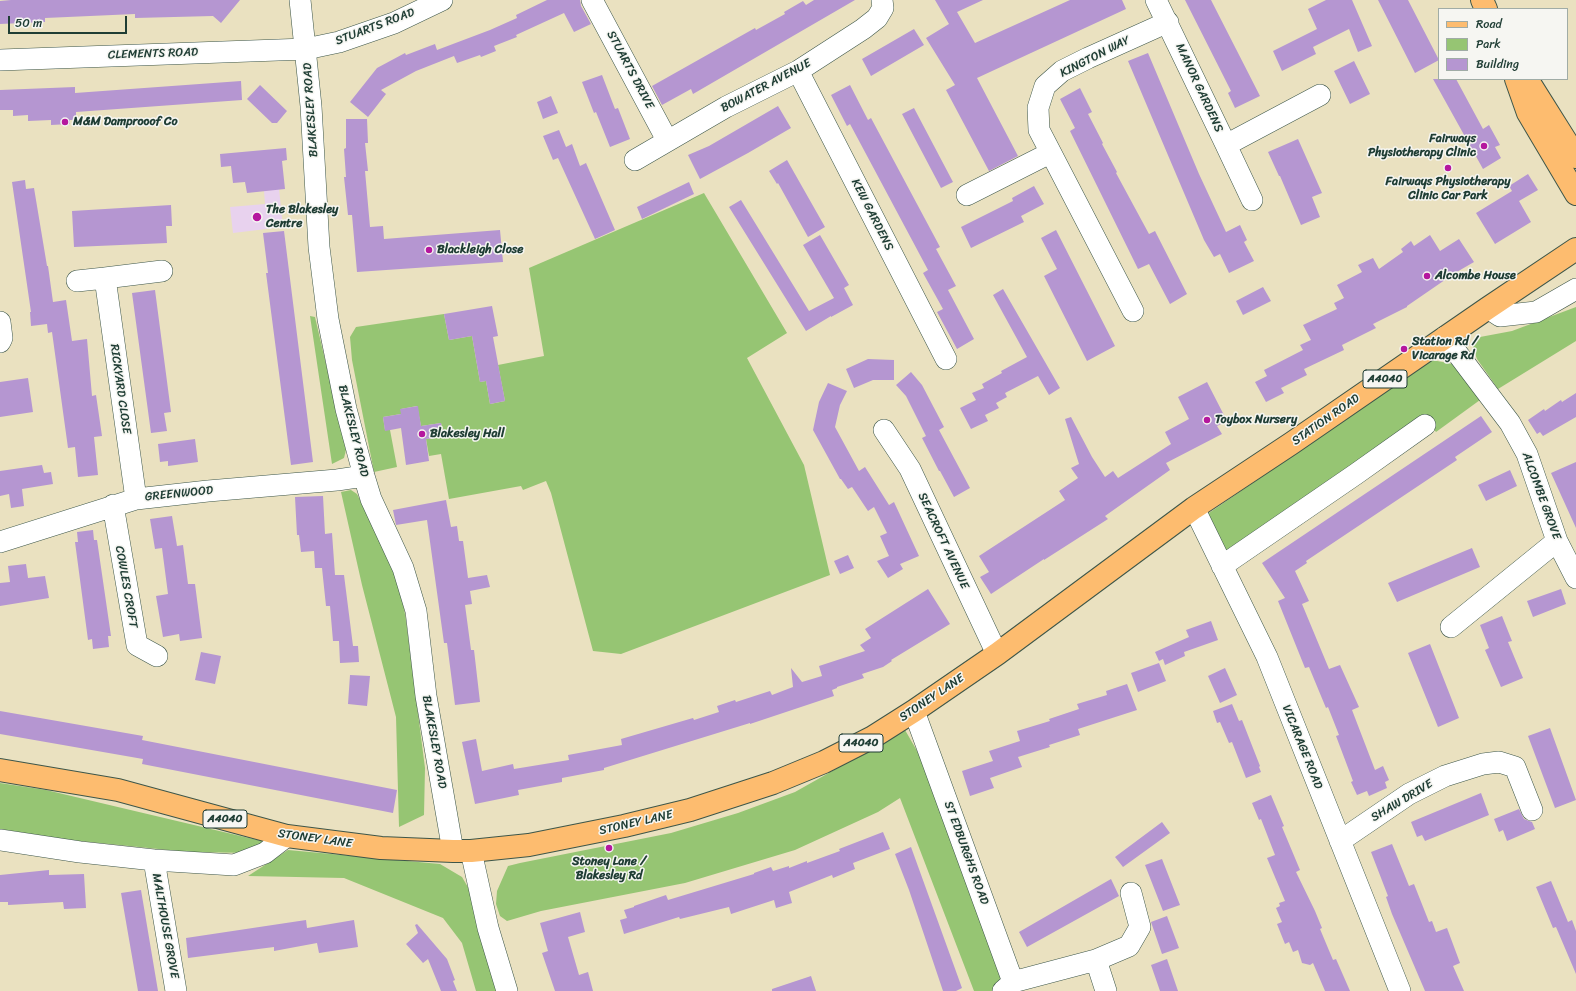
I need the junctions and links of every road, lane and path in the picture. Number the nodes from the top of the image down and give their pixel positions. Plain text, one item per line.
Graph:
1 (300, 0) edge
2 (442, 0) edge
3 (592, 0) edge
4 (882, 0) edge
5 (1156, 0) edge
6 (1168, 22) junction
7 (306, 49) junction
8 (0, 60) edge
9 (798, 71) junction
10 (1516, 80) edge
11 (1528, 80) edge
12 (1320, 95) dead end
13 (667, 140) junction
14 (1226, 145) junction
15 (1050, 153) junction
16 (1576, 157) edge
17 (635, 160) dead end
18 (1576, 194) edge
19 (967, 195) dead end
20 (1252, 200) dead end
21 (1576, 249) edge
22 (162, 270) dead end
23 (105, 278) junction
24 (77, 281) dead end
25 (1576, 290) edge
26 (1488, 308) junction
27 (1133, 311) dead end
28 (0, 322) edge
29 (1446, 337) junction
30 (0, 342) edge
31 (946, 359) dead end
32 (1425, 425) dead end
33 (884, 430) dead end
34 (364, 476) junction
35 (136, 499) junction
36 (113, 505) junction
37 (1194, 508) junction
38 (1557, 541) junction
39 (0, 542) edge
40 (1222, 566) junction
41 (1576, 578) edge
42 (1451, 627) dead end
43 (997, 654) junction
44 (157, 656) dead end
45 (914, 711) junction
46 (0, 770) edge
47 (1532, 810) dead end
48 (287, 836) junction
49 (0, 840) edge
50 (1340, 841) junction
51 (462, 851) junction
52 (154, 860) junction
53 (1132, 893) dead end
54 (1096, 960) junction
55 (1008, 987) edge
56 (176, 991) edge
57 (507, 991) edge
58 (1106, 991) edge
59 (1400, 991) edge

1 - 7 street, BLAKESLEY ROAD
2 - 7 street, STUARTS ROAD
3 - 13 street, STUARTS DRIVE
4 - 9 street, BOWATER AVENUE
5 - 6 street, MANOR GARDENS
6 - 14 street, MANOR GARDENS
6 - 15 street, KINGTON WAY
7 - 8 street, CLEMENTS ROAD
7 - 34 street, BLAKESLEY ROAD
9 - 13 street, BOWATER AVENUE
9 - 31 street, KEW GARDENS
10 - 18 main road
11 - 16 main road
12 - 14 street, MANOR GARDENS
13 - 17 street, BOWATER AVENUE
14 - 20 street
15 - 19 street
15 - 27 street, KINGTON WAY
21 - 26 main road, STATION ROAD / A4040
22 - 23 street
23 - 24 street
23 - 35 street, RICKYARD CLOSE
25 - 26 street
26 - 29 main road, STATION ROAD / A4040
28 - 30 street
29 - 37 main road, STATION ROAD / A4040
29 - 38 street, ALCOMBE GROVE
32 - 40 street
33 - 43 street, SEACROFT AVENUE
34 - 35 street, GREENWOOD
34 - 51 street, BLAKESLEY ROAD
35 - 36 street, GREENWOOD
36 - 39 street, GREENWOOD
36 - 44 street, COWLES CROFT
37 - 40 street, VICARAGE ROAD
37 - 43 main road, STONEY LANE / A4040
38 - 41 street, ALCOMBE GROVE
38 - 42 street
40 - 50 street, VICARAGE ROAD
43 - 45 main road, STONEY LANE / A4040
45 - 51 main road, STONEY LANE / A4040
45 - 55 street, ST EDBURGHS ROAD
46 - 48 main road, STONEY LANE / A4040
47 - 50 street, SHAW DRIVE
48 - 51 main road, STONEY LANE / A4040
48 - 52 street
49 - 52 street
50 - 59 street, VICARAGE ROAD
51 - 57 street, BLAKESLEY ROAD
52 - 56 street, MALTHOUSE GROVE
53 - 54 street
54 - 55 street
54 - 58 street

